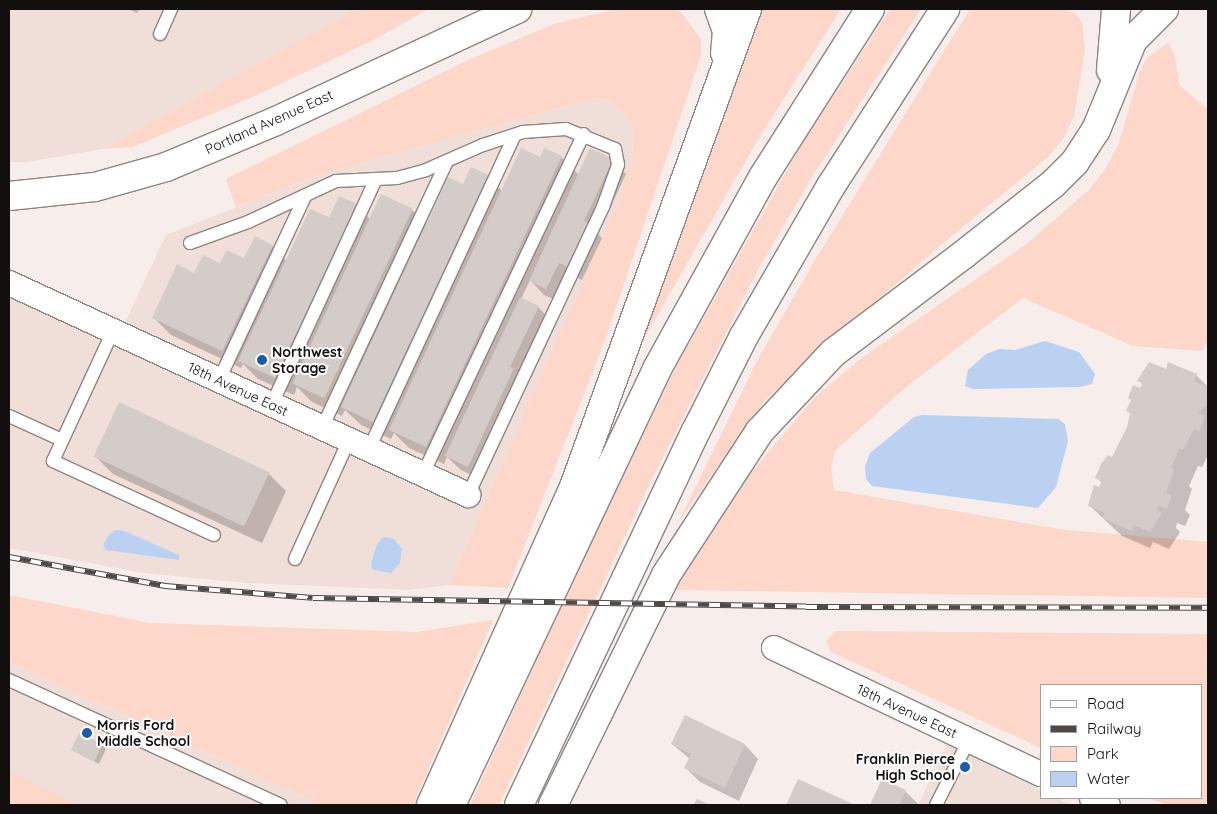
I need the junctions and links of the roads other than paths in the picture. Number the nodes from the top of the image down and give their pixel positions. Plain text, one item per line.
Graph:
1 (171, 9) edge
2 (517, 9) edge
3 (720, 9) edge
4 (747, 9) edge
5 (870, 9) edge
6 (945, 9) edge
7 (1116, 9) edge
8 (1164, 9) edge
9 (160, 34) dead end
10 (719, 87) junction
11 (1107, 99) junction
12 (584, 134) junction
13 (516, 135) junction
14 (446, 163) junction
15 (376, 179) junction
16 (9, 196) edge
17 (305, 196) junction
18 (190, 243) dead end
19 (9, 283) edge
20 (113, 331) junction
21 (219, 380) junction
22 (272, 404) junction
23 (9, 416) edge
24 (322, 428) junction
25 (62, 440) junction
26 (359, 445) junction
27 (423, 474) junction
28 (468, 495) joint
29 (214, 536) dead end
30 (295, 559) dead end
31 (774, 648) dead end
32 (9, 680) edge
33 (969, 740) junction
34 (1040, 774) edge
35 (1094, 799) edge
36 (940, 804) edge
37 (281, 805) edge
38 (431, 805) edge
39 (451, 805) edge
40 (519, 805) edge
41 (553, 805) edge
42 (1108, 805) edge

1 - 9 lane
2 - 16 main road, Portland Avenue East
3 - 10 main road
4 - 10 main road
5 - 39 main road
6 - 40 main road
7 - 11 main road
8 - 11 main road
10 - 38 main road
11 - 41 main road
12 - 13 lane
12 - 27 lane
12 - 28 lane
13 - 14 lane
13 - 26 lane
14 - 15 lane
14 - 24 lane
15 - 17 lane
15 - 22 lane
17 - 18 lane
17 - 21 lane
19 - 20 street, 18th Avenue East
20 - 21 street, 18th Avenue East
20 - 25 lane
21 - 22 street, 18th Avenue East
22 - 24 street, 18th Avenue East
23 - 25 lane
24 - 26 street, 18th Avenue East
25 - 29 lane
26 - 27 street, 18th Avenue East
26 - 30 lane
27 - 28 street, 18th Avenue East
31 - 33 street, 18th Avenue East
32 - 37 lane
33 - 34 street, 18th Avenue East
33 - 36 lane
35 - 42 street

